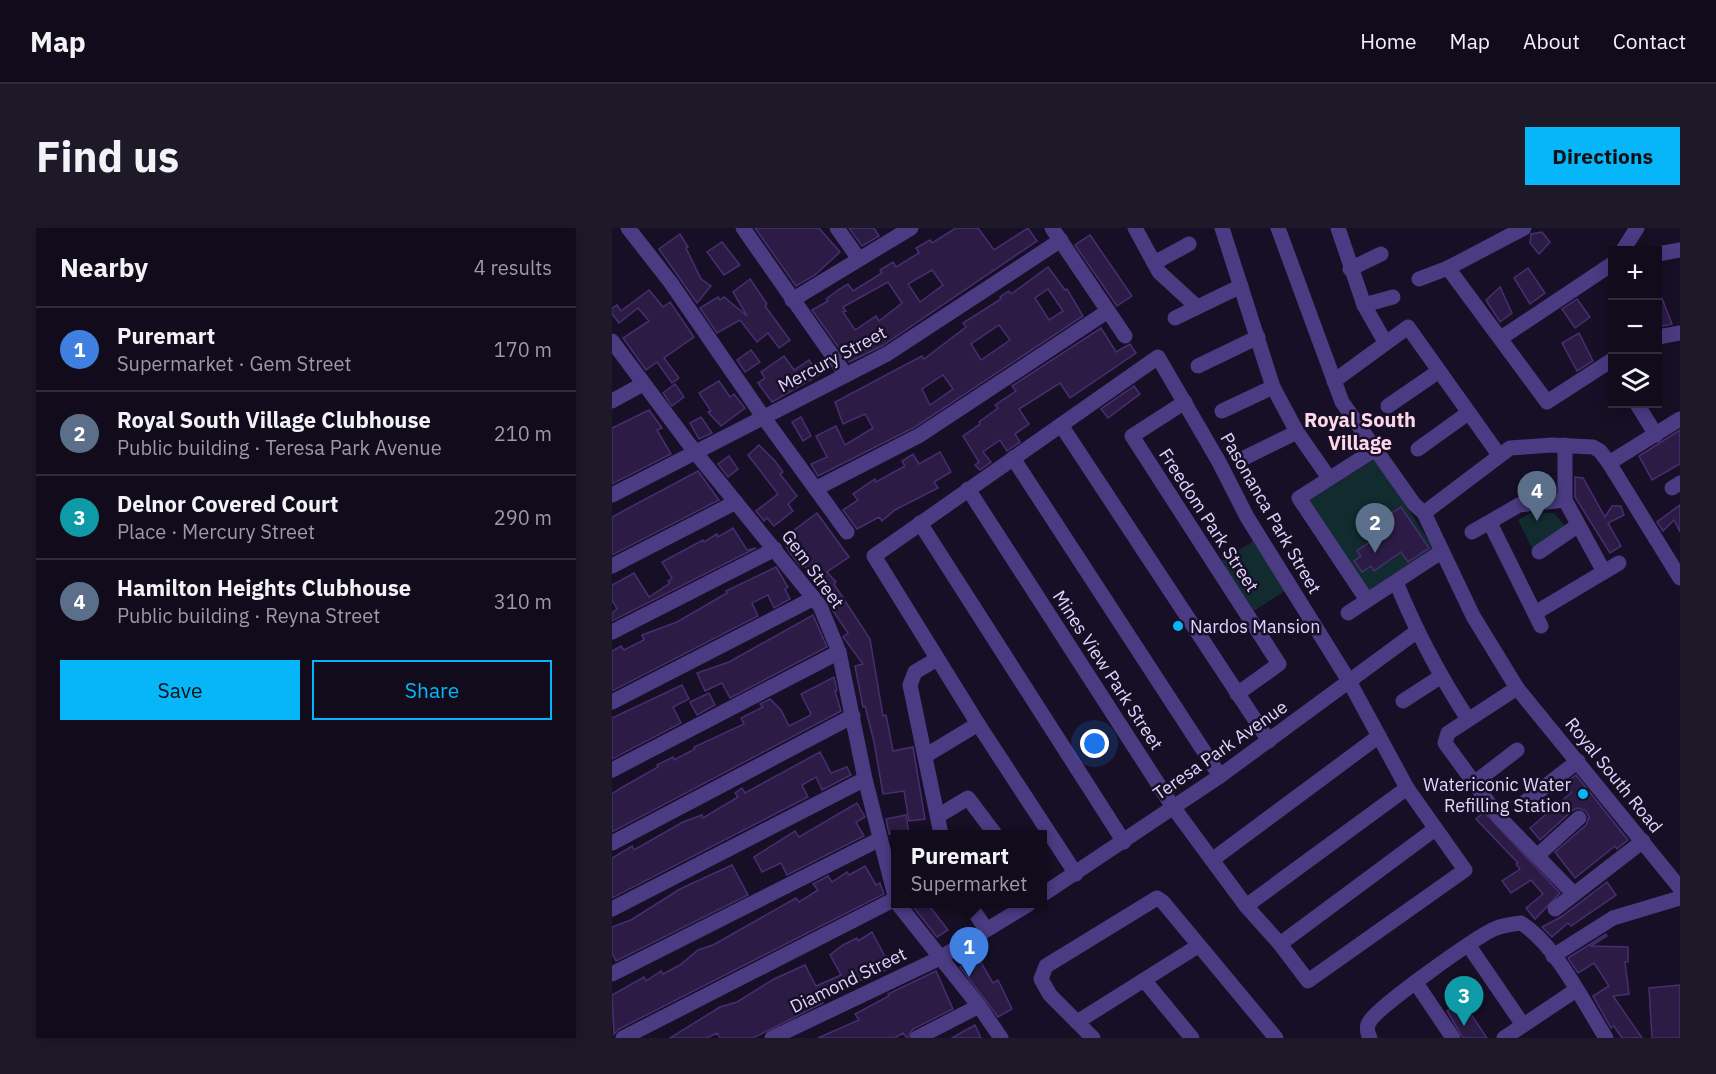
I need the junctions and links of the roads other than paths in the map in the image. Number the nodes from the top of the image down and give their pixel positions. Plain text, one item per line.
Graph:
1 (628, 228) edge
2 (743, 228) edge
3 (837, 228) edge
4 (911, 228) edge
5 (1135, 228) edge
6 (1222, 228) edge
7 (1278, 228) edge
8 (1338, 228) edge
9 (1524, 228) edge
10 (1637, 228) edge
11 (1056, 234) edge
12 (1189, 244) dead end
13 (1626, 246) edge
14 (1680, 250) edge
15 (1662, 253) edge
16 (1381, 254) dead end
17 (859, 259) junction
18 (1154, 263) junction
19 (1608, 267) edge
20 (1448, 268) junction
21 (1350, 269) junction
22 (1419, 279) dead end
23 (1241, 286) junction
24 (1393, 297) dead end
25 (792, 300) junction
26 (1364, 305) junction
27 (1196, 306) junction
28 (1108, 311) junction
29 (1174, 318) dead end
30 (1680, 333) edge
31 (1125, 336) dead end
32 (1258, 337) junction
33 (1662, 337) edge
34 (1501, 338) junction
35 (612, 341) edge
36 (1385, 342) junction
37 (1608, 363) edge
38 (1198, 366) dead end
39 (1438, 371) junction
40 (846, 375) junction
41 (1334, 381) junction
42 (643, 384) junction
43 (1273, 387) junction
44 (612, 401) edge
45 (1185, 402) junction
46 (1388, 406) dead end
47 (1639, 408) edge
48 (1222, 411) dead end
49 (1468, 413) junction
50 (764, 418) junction
51 (1680, 419) edge
52 (1061, 425) junction
53 (1297, 432) junction
54 (1656, 435) junction
55 (1565, 445) junction
56 (1376, 448) junction
57 (1418, 449) dead end
58 (695, 452) junction
59 (1498, 455) junction
60 (1246, 457) dead end
61 (1013, 458) junction
62 (1609, 463) junction
63 (1329, 478) junction
64 (817, 488) junction
65 (968, 489) junction
66 (612, 495) edge
67 (1565, 500) junction
68 (736, 502) junction
69 (1424, 513) junction
70 (920, 523) junction
71 (1490, 523) junction
72 (1577, 526) junction
73 (847, 531) dead end
74 (1472, 532) dead end
75 (775, 549) junction
76 (1441, 552) junction
77 (1539, 552) dead end
78 (1619, 563) dead end
79 (612, 566) edge
80 (1604, 572) junction
81 (1680, 578) edge
82 (1396, 582) junction
83 (814, 598) junction
84 (1367, 600) junction
85 (1348, 613) dead end
86 (612, 632) edge
87 (1416, 632) junction
88 (839, 652) junction
89 (937, 659) junction
90 (1440, 677) junction
91 (1349, 681) junction
92 (1516, 688) junction
93 (1237, 694) junction
94 (1403, 701) dead end
95 (612, 702) edge
96 (853, 716) junction
97 (1468, 719) junction
98 (978, 724) junction
99 (1379, 736) junction
100 (1269, 741) junction
101 (1517, 750) dead end
102 (925, 756) junction
103 (1578, 761) junction
104 (612, 770) edge
105 (1220, 776) junction
106 (865, 779) junction
107 (1474, 783) junction
108 (1407, 788) junction
109 (1525, 802) dead end
110 (1173, 807) junction
111 (938, 816) junction
112 (1579, 818) dead end
113 (1435, 829) junction
114 (940, 830) edge
115 (992, 830) edge
116 (879, 839) junction
117 (1643, 841) junction
118 (1124, 842) junction
119 (612, 843) edge
120 (1538, 855) junction
121 (1212, 860) junction
122 (1076, 874) junction
123 (891, 883) edge
124 (1680, 888) edge
125 (1047, 892) edge
126 (1574, 894) junction
127 (1680, 898) edge
128 (891, 904) edge
129 (1246, 906) junction
130 (901, 908) edge
131 (972, 908) edge
132 (1021, 908) edge
133 (612, 909) edge
134 (1555, 909) dead end
135 (986, 929) junction
136 (1280, 944) junction
137 (1198, 946) junction
138 (1469, 946) junction
139 (1553, 956) junction
140 (940, 958) junction
141 (612, 974) edge
142 (1144, 980) junction
143 (1308, 981) joint
144 (1416, 983) junction
145 (1576, 990) junction
146 (979, 1006) junction
147 (1077, 1022) junction
148 (1523, 1025) junction
149 (623, 1038) edge
150 (772, 1038) edge
151 (917, 1038) edge
152 (1001, 1038) edge
153 (1093, 1038) edge
154 (1192, 1038) edge
155 (1276, 1038) edge
156 (1370, 1038) edge
157 (1453, 1038) edge
158 (1504, 1038) edge
159 (1606, 1038) edge

1 - 50 street
2 - 25 street
3 - 17 street
4 - 17 street
5 - 18 street
6 - 23 street
7 - 41 street, Royal South Road
8 - 21 street
9 - 20 street
10 - 13 street
11 - 28 street
11 - 40 street, Mercury Street
12 - 18 street
14 - 15 street
16 - 21 street
17 - 25 street
18 - 27 street
19 - 34 street
20 - 22 street
20 - 34 street
21 - 26 street
23 - 27 street
23 - 32 street
24 - 26 street
25 - 40 street
26 - 36 street
27 - 29 street
28 - 31 street
28 - 64 street
30 - 33 street
32 - 38 street
32 - 43 street
34 - 37 street
35 - 42 street, Gem Street
36 - 39 street
36 - 41 street
39 - 46 street
39 - 49 street
40 - 50 street, Mercury Street
41 - 56 street, Royal South Road
42 - 44 street
42 - 58 street, Gem Street
43 - 48 street
43 - 53 street
45 - 52 street, Pasonanca Park Street
45 - 91 street, Pasonanca Park Street
45 - 93 street, Freedom Park Street
47 - 54 street
49 - 57 street
49 - 59 street
50 - 58 street, Mercury Street
50 - 64 street
51 - 54 street
52 - 61 street
52 - 93 street
53 - 60 street
53 - 63 street
54 - 62 street
55 - 59 street
55 - 62 street
55 - 67 street
56 - 63 street
56 - 69 street, Royal South Road
58 - 66 street, Mercury Street
58 - 68 street, Gem Street
59 - 69 street
61 - 65 street
61 - 105 street
62 - 81 street
63 - 84 street
64 - 73 street
65 - 70 street
65 - 110 street, Mines View Park Street
67 - 71 street
67 - 72 street
68 - 75 street, Gem Street
68 - 79 street
69 - 76 street, Royal South Road
70 - 89 street
70 - 118 street
71 - 74 street
71 - 80 street
72 - 77 street
72 - 80 street
75 - 83 street, Gem Street
75 - 86 street
76 - 82 street
76 - 92 street, Royal South Road
78 - 80 street
82 - 84 street
82 - 87 street
83 - 88 street, Gem Street
83 - 95 street
84 - 85 street
87 - 90 street
87 - 91 street, Teresa Park Avenue
88 - 96 street, Gem Street
88 - 104 street
89 - 98 street
89 - 102 street
90 - 94 street
90 - 97 street
91 - 99 street, Pasonanca Park Street
91 - 100 street, Teresa Park Avenue
92 - 97 street
92 - 103 street, Royal South Road
93 - 100 street
96 - 106 street, Gem Street
96 - 119 street
97 - 107 street
98 - 102 street
98 - 122 street
99 - 108 street, Pasonanca Park Street
99 - 121 street
100 - 105 street, Teresa Park Avenue
101 - 107 street
102 - 111 street
103 - 109 street
103 - 117 street, Royal South Road
105 - 110 street, Teresa Park Avenue
106 - 116 street, Gem Street
106 - 133 street
107 - 120 street
108 - 113 street, Pasonanca Park Street
108 - 129 street
110 - 118 street, Teresa Park Avenue
110 - 121 street, Mines View Park Street
111 - 114 street
111 - 115 street
112 - 120 street
113 - 136 street
113 - 143 street, Pasonanca Park Street
116 - 123 street, Gem Street
116 - 141 street
117 - 124 street, Royal South Road
117 - 126 street
118 - 122 street, Teresa Park Avenue
120 - 126 street
121 - 129 street, Mines View Park Street
122 - 125 street, Teresa Park Avenue
126 - 134 street
127 - 139 street
128 - 149 street
129 - 136 street, Mines View Park Street
130 - 140 street, Gem Street
131 - 135 street
132 - 135 street
135 - 140 street
136 - 143 street, Mines View Park Street
137 - 142 street
137 - 147 street
137 - 155 street
138 - 139 street
138 - 144 street
138 - 148 street
139 - 145 street
140 - 146 street, Gem Street
140 - 150 street, Diamond Street
142 - 147 street
142 - 154 street
144 - 156 street
144 - 157 street
145 - 148 street
145 - 159 street
146 - 151 street
146 - 152 street, Gem Street
147 - 153 street
148 - 158 street

